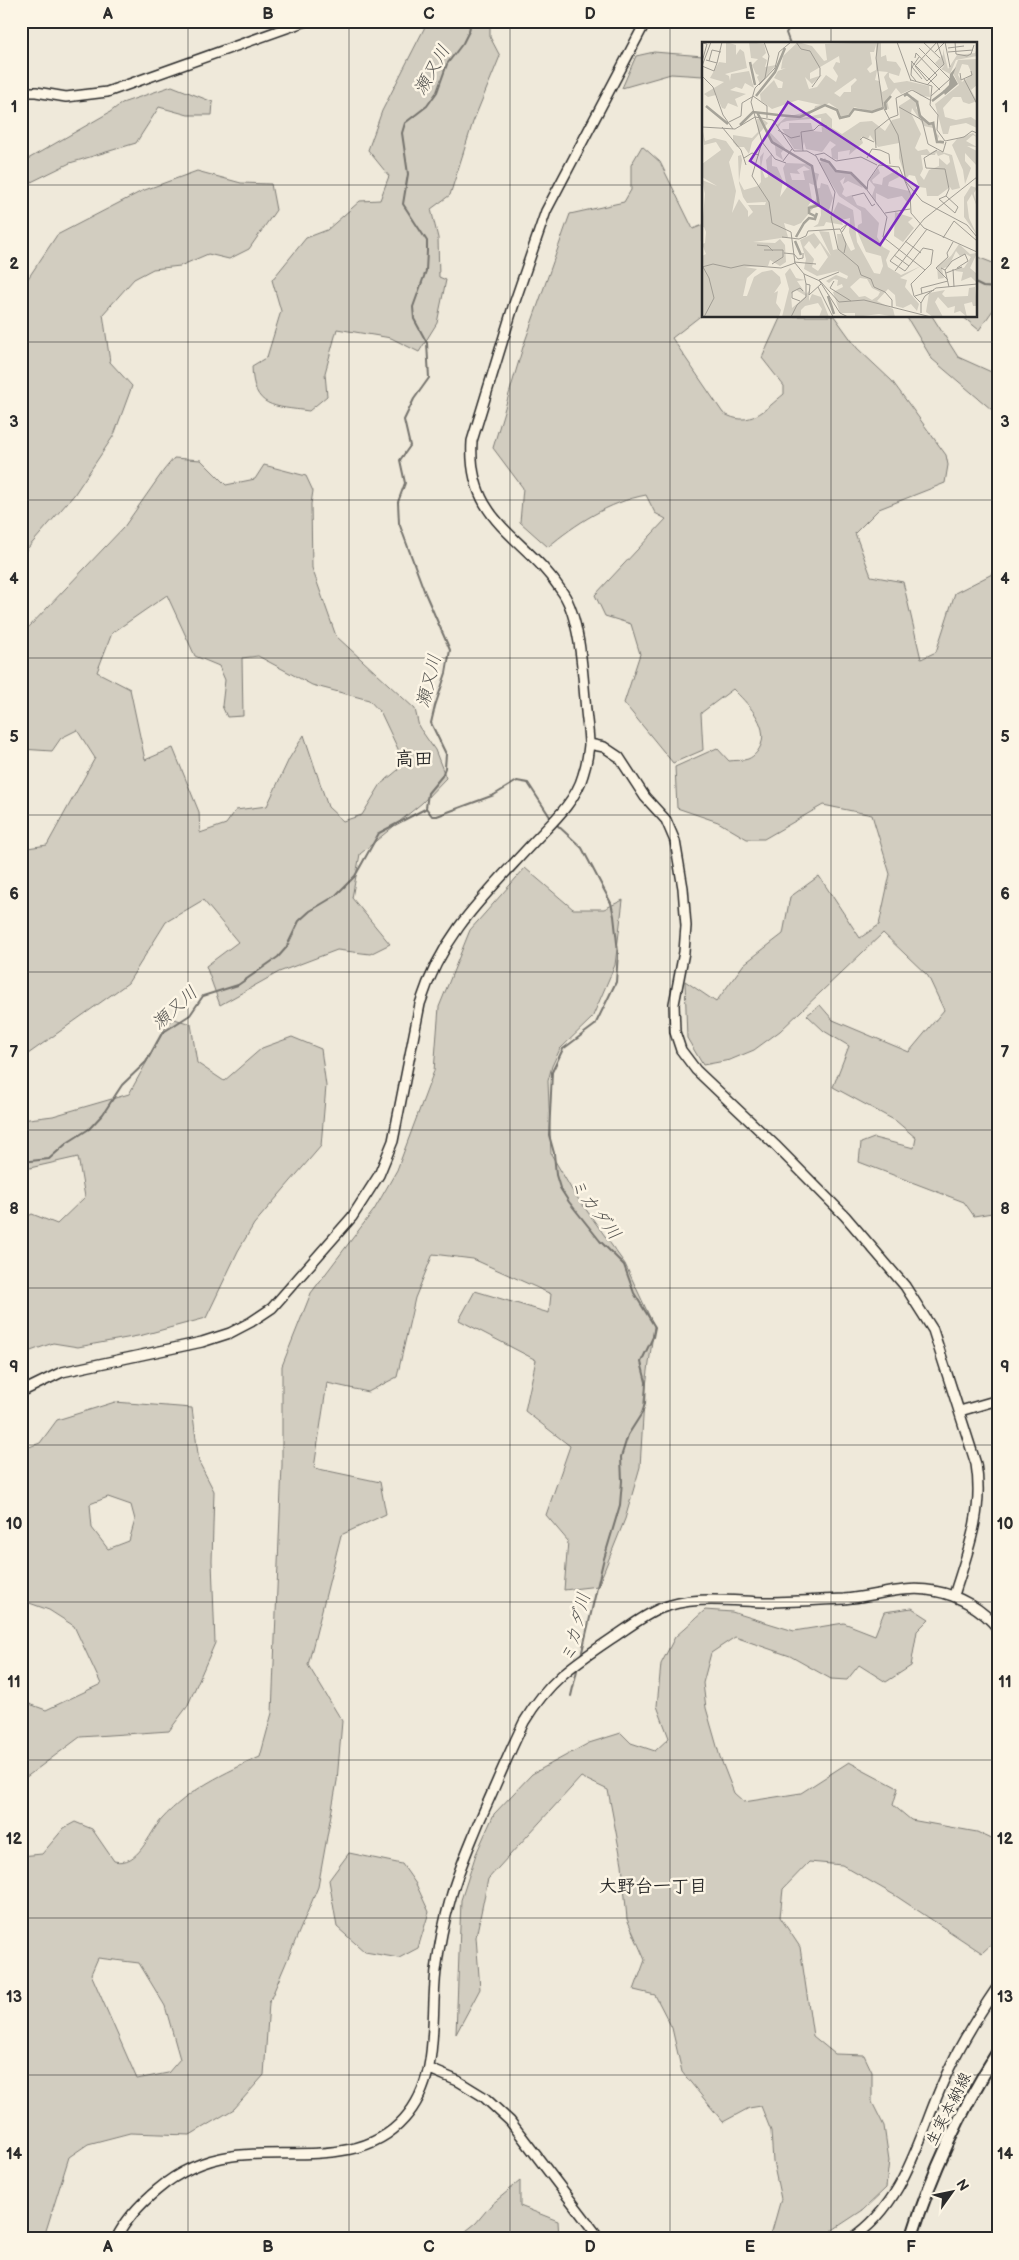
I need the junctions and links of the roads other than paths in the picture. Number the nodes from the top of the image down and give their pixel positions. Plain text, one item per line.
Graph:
1 (306, 21) edge
2 (646, 21) edge
3 (21, 92) edge
4 (589, 744) junction
5 (21, 1392) edge
6 (998, 1400) edge
7 (960, 1411) junction
8 (954, 1595) junction
9 (998, 1629) edge
10 (998, 1986) edge
11 (998, 2051) edge
12 (430, 2070) junction
13 (116, 2239) edge
14 (600, 2239) edge
15 (851, 2239) edge
16 (912, 2239) edge

1 - 3 street
2 - 4 street
4 - 5 street
4 - 7 street
6 - 7 street
7 - 8 street
8 - 9 street
8 - 12 street
10 - 15 street
11 - 16 main road, 生実本納線
12 - 13 street
12 - 14 street

